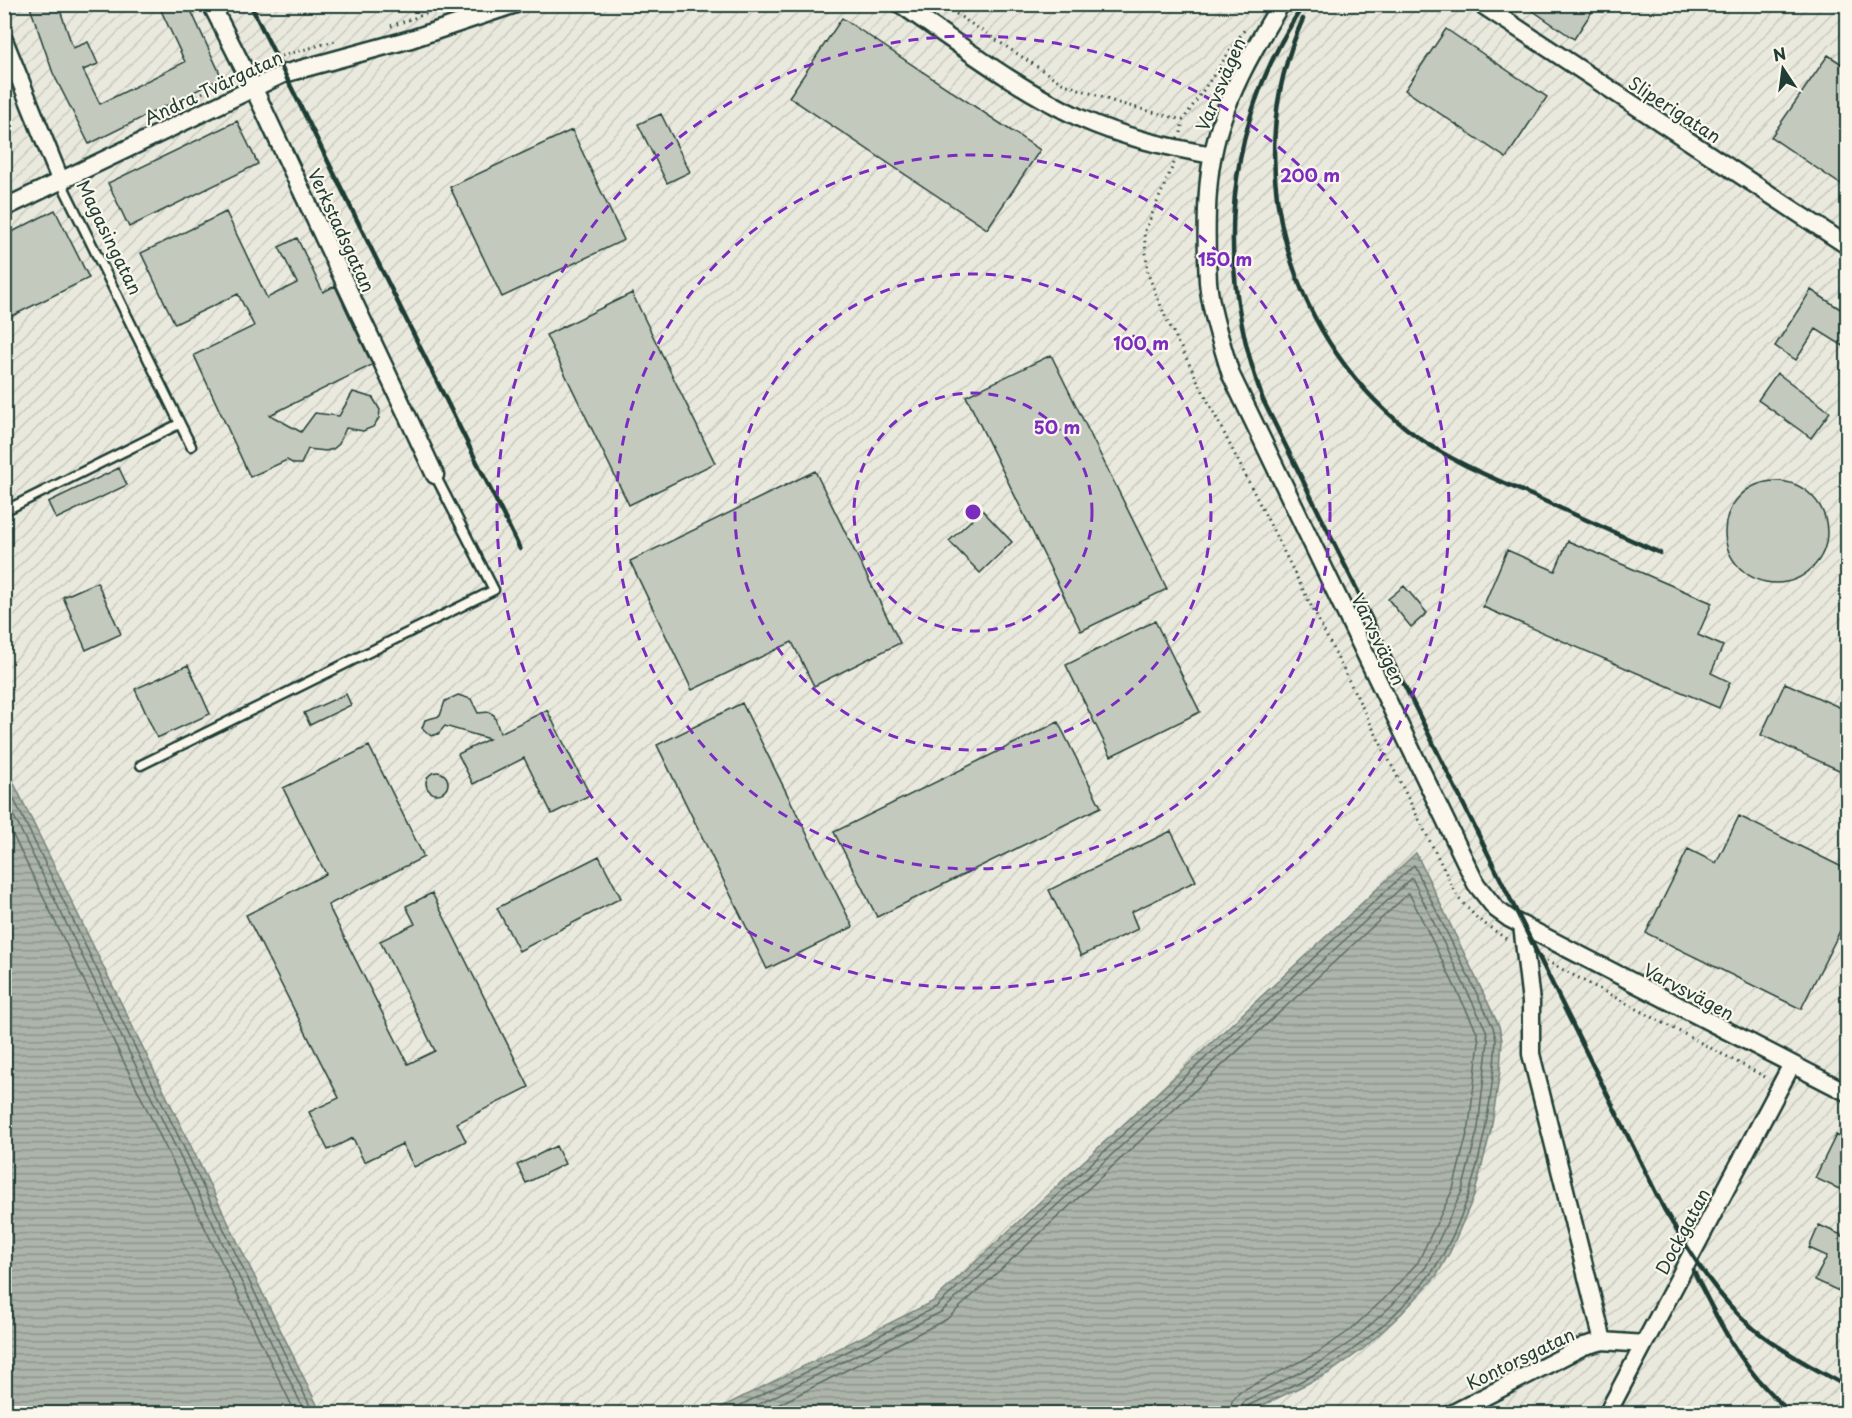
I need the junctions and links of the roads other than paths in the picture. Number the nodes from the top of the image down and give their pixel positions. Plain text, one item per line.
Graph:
1 (211, 4) edge
2 (516, 4) edge
3 (900, 4) edge
4 (1281, 4) edge
5 (1481, 4) edge
6 (4, 40) edge
7 (254, 87) junction
8 (1212, 154) junction
9 (61, 182) junction
10 (4, 208) edge
11 (1848, 246) edge
12 (179, 423) junction
13 (191, 446) dead end
14 (435, 475) joint
15 (4, 511) edge
16 (141, 765) dead end
17 (1522, 925) junction
18 (1791, 1066) junction
19 (1848, 1094) edge
20 (1603, 1341) junction
21 (1644, 1344) junction
22 (1451, 1413) edge
23 (1607, 1413) edge

1 - 7 street, Verkstadsgatan
2 - 7 street, Andra Tvärgatan
3 - 8 street
4 - 8 street, Varvsvägen
5 - 11 street, Sliperigatan
6 - 9 street, Magasingatan
7 - 9 street, Andra Tvärgatan
7 - 14 street, Verkstadsgatan
8 - 17 street, Varvsvägen
9 - 10 street, Andra Tvärgatan
9 - 12 lane, Magasingatan
12 - 13 lane, Magasingatan
12 - 15 lane
14 - 16 lane
17 - 18 street, Varvsvägen
17 - 20 street
18 - 19 street, Varvsvägen
18 - 21 street, Dockgatan
20 - 21 street, Kontorsgatan
20 - 22 street, Kontorsgatan
21 - 23 street, Dockgatan

